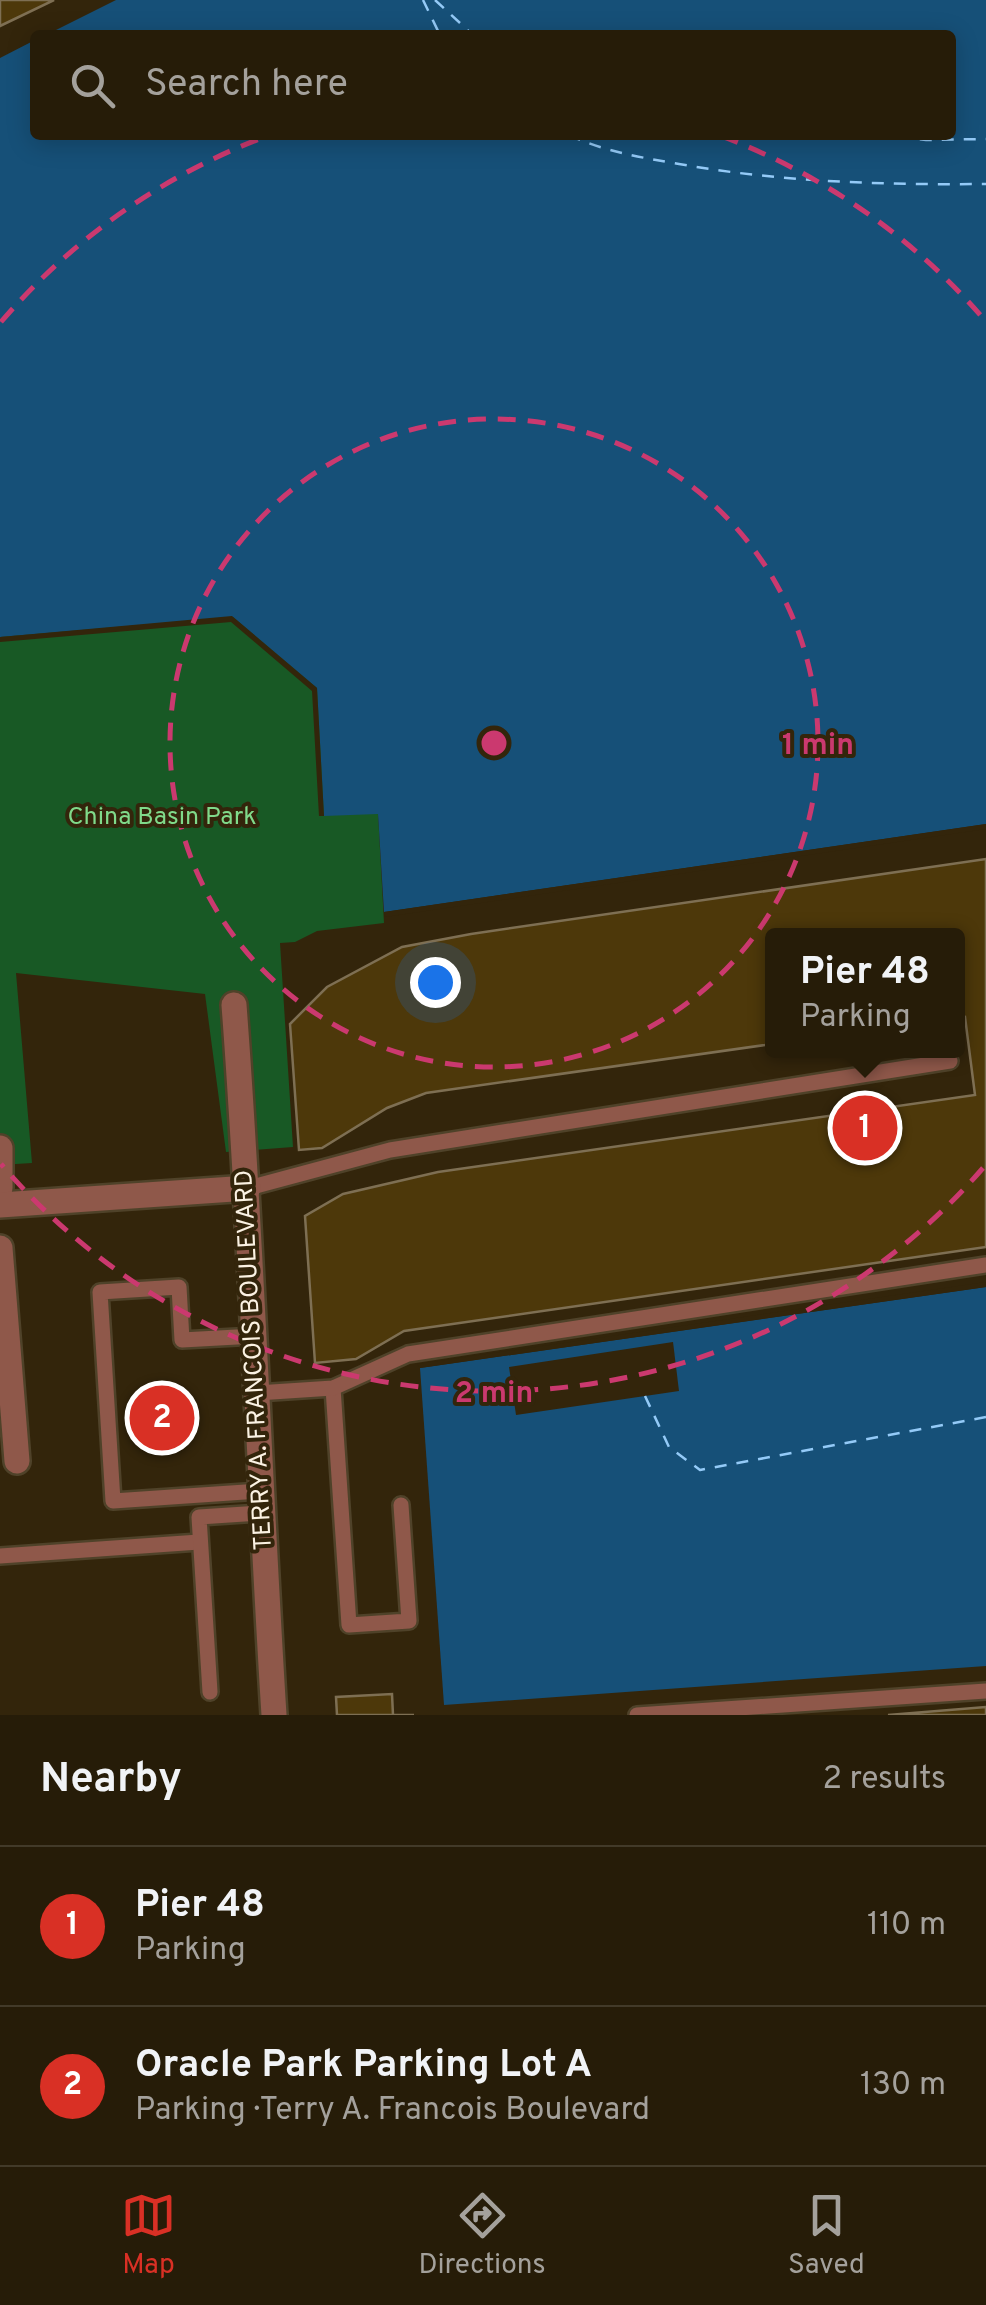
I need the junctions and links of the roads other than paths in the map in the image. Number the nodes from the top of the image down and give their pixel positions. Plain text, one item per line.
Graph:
1 (234, 1005) dead end
2 (950, 1061) dead end
3 (0, 1148) edge
4 (0, 1188) edge
5 (248, 1188) junction
6 (0, 1205) edge
7 (0, 1248) edge
8 (986, 1265) edge
9 (254, 1336) junction
10 (333, 1388) junction
11 (257, 1393) junction
12 (17, 1461) dead end
13 (260, 1502) junction
14 (401, 1505) dead end
15 (199, 1542) junction
16 (0, 1556) edge
17 (986, 1691) edge
18 (210, 1692) dead end
19 (274, 1715) edge
20 (636, 1715) edge

1 - 5 street, TERRY A. FRANCOIS BOULEVARD
2 - 5 lane
3 - 4 street
5 - 6 street
5 - 9 street, TERRY A. FRANCOIS BOULEVARD
7 - 12 street
8 - 10 lane
9 - 11 street, TERRY A. FRANCOIS BOULEVARD
9 - 13 lane
10 - 11 lane
10 - 14 lane
11 - 13 street, TERRY A. FRANCOIS BOULEVARD
13 - 15 lane
13 - 19 street, TERRY A. FRANCOIS BOULEVARD
15 - 16 lane
15 - 18 lane
17 - 20 lane

